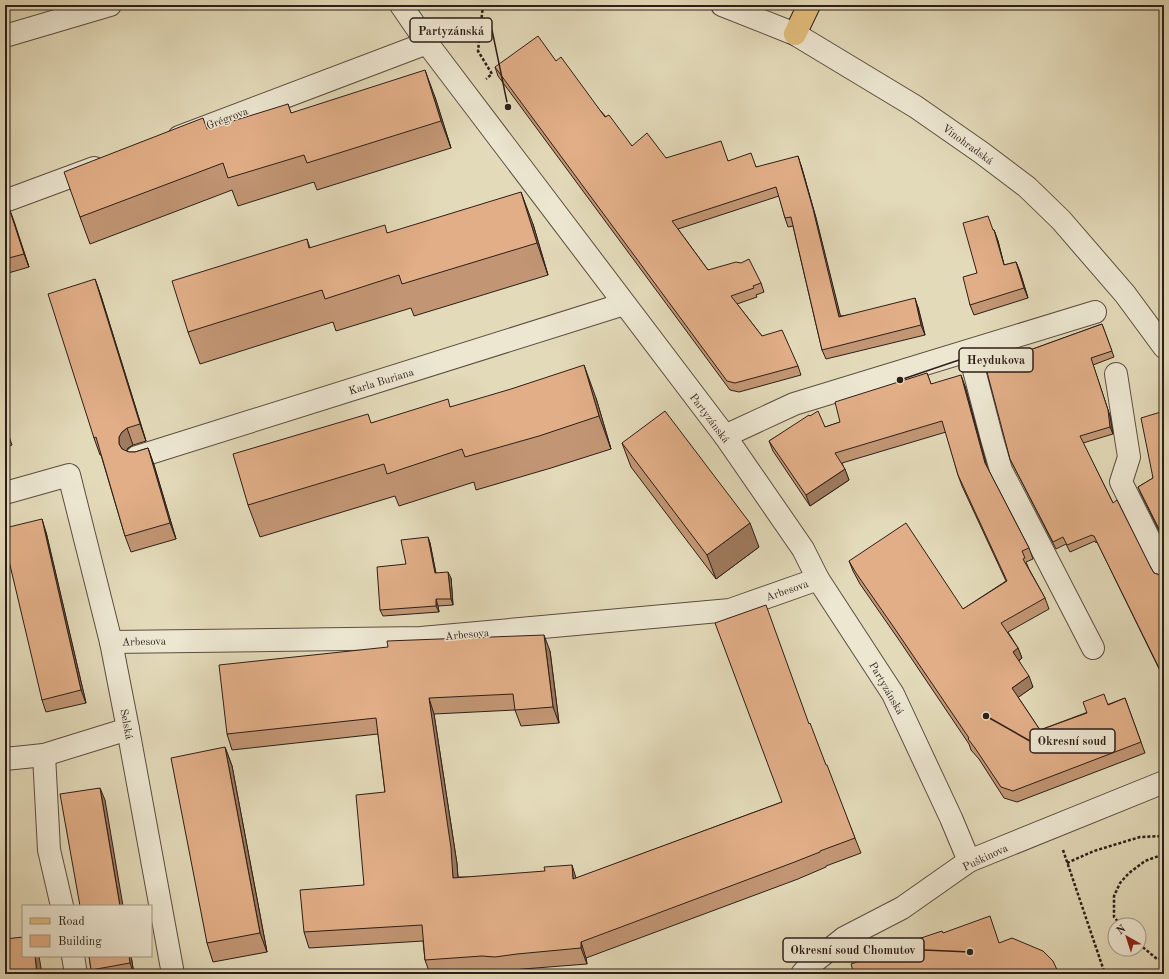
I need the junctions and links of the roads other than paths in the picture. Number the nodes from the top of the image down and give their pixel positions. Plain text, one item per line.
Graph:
1 (110, 5) edge
2 (401, 5) edge
3 (722, 5) edge
4 (809, 5) edge
5 (6, 33) edge
6 (795, 34) junction
7 (427, 43) junction
8 (161, 143) edge
9 (109, 163) edge
10 (5, 201) edge
11 (624, 304) junction
12 (1095, 312) dead end
13 (1164, 347) edge
14 (969, 351) junction
15 (1116, 374) dead end
16 (725, 436) junction
17 (137, 457) edge
18 (5, 493) edge
19 (1164, 569) edge
20 (818, 579) junction
21 (110, 642) junction
22 (1094, 648) dead end
23 (128, 729) junction
24 (44, 755) junction
25 (5, 759) edge
26 (1164, 782) edge
27 (969, 861) junction
28 (62, 905) edge
29 (72, 957) edge
30 (76, 974) edge
31 (173, 974) edge
32 (802, 974) edge

1 - 5 street
2 - 7 street, Partyzánská
3 - 6 street, Vinohradská
4 - 6 main road
6 - 13 street, Vinohradská
7 - 8 street, Grégrova
7 - 11 street, Partyzánská
9 - 10 street
11 - 16 street, Partyzánská
11 - 17 street, Karla Buriana
12 - 14 street
14 - 16 street
14 - 22 street
15 - 19 street
16 - 20 street, Partyzánská
18 - 21 street, Selská
20 - 21 street, Arbesova
20 - 27 street, Partyzánská
21 - 23 street, Selská
23 - 24 street
23 - 31 street, Selská
24 - 25 street
24 - 28 street
26 - 27 street, Puškinova
27 - 32 street, Puškinova
29 - 30 street

